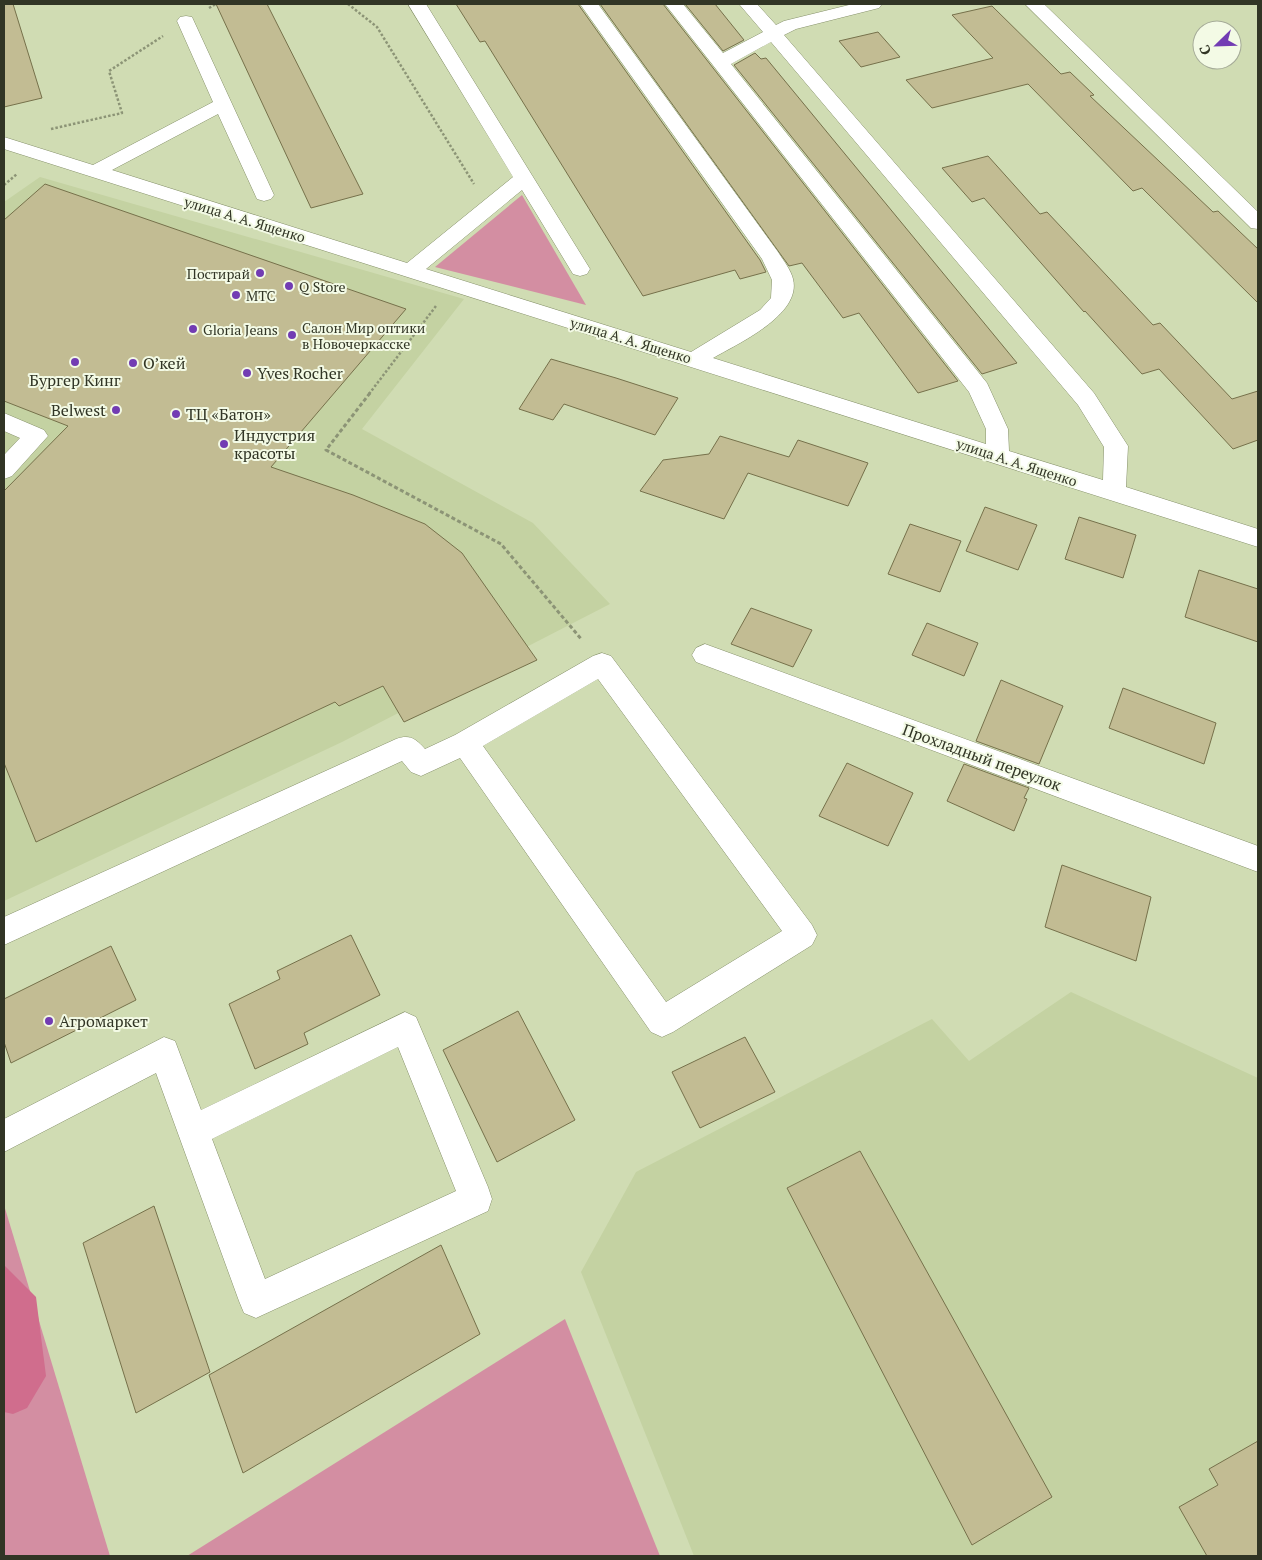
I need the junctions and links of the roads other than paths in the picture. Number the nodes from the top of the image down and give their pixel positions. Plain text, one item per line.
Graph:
1 (417, 4) edge
2 (589, 4) edge
3 (674, 4) edge
4 (748, 4) edge
5 (873, 4) edge
6 (1034, 4) edge
7 (186, 21) road end
8 (772, 33) junction
9 (720, 62) junction
10 (223, 104) junction
11 (13, 146) edge
12 (94, 172) junction
13 (524, 178) junction
14 (264, 195) dead end
15 (1258, 223) edge
16 (580, 269) dead end
17 (410, 271) junction
18 (694, 360) junction
19 (4, 421) edge
20 (998, 456) junction
21 (4, 470) edge
22 (1114, 493) junction
23 (1258, 538) edge
24 (705, 655) dead end
25 (465, 743) junction
26 (1258, 859) edge
27 (4, 930) edge
28 (193, 1131) junction
29 (4, 1136) edge

1 - 13 street
2 - 18 street
3 - 9 street
4 - 8 street
5 - 8 street
6 - 15 street
7 - 10 street
8 - 9 street
8 - 22 street
9 - 20 street
10 - 12 street
10 - 14 street
11 - 12 street, улица А. А. Ященко
12 - 17 street, улица А. А. Ященко
13 - 16 street
13 - 17 street
17 - 18 street, улица А. А. Ященко
18 - 20 street, улица А. А. Ященко
19 - 21 street
20 - 22 street, улица А. А. Ященко
22 - 23 street, улица А. А. Ященко
24 - 26 street, Прохладный переулок
25 - 25 street
25 - 27 street
28 - 28 street
28 - 29 street

